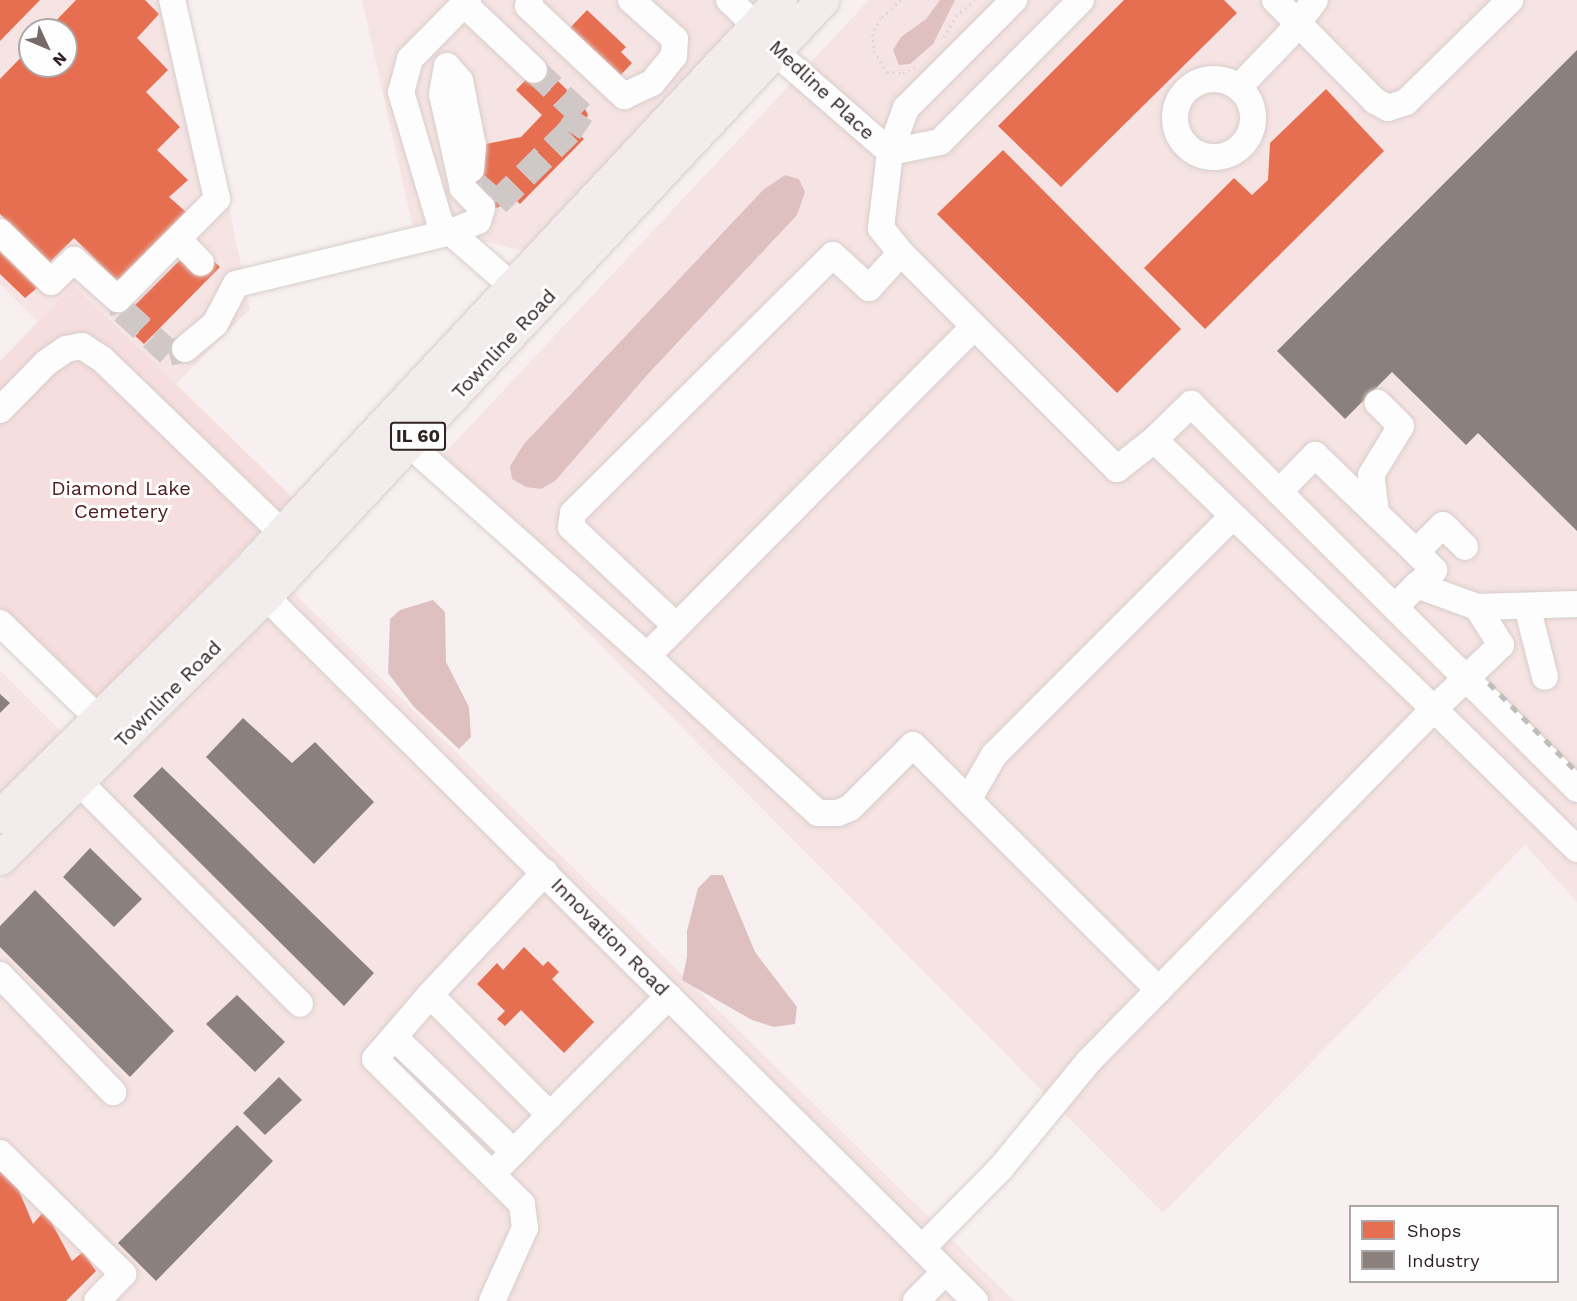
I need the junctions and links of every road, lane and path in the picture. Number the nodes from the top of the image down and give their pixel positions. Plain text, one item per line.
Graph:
1 (172, 0) edge
2 (530, 0) edge
3 (631, 0) edge
4 (729, 0) edge
5 (780, 0) edge
6 (822, 0) edge
7 (901, 0) edge
8 (975, 0) edge
9 (1014, 0) edge
10 (1081, 0) edge
11 (1275, 0) edge
12 (1315, 0) edge
13 (1510, 0) edge
14 (466, 2) edge
15 (1298, 22) junction
16 (765, 38) junction
17 (939, 45) dead end
18 (422, 46) junction
19 (920, 65) dead end
20 (447, 66) junction
21 (534, 70) tunnel mouth
22 (1239, 87) dead end
23 (890, 152) junction
24 (468, 159) tunnel mouth
25 (0, 232) edge
26 (451, 232) junction
27 (177, 238) junction
28 (901, 253) junction
29 (231, 292) junction
30 (525, 297) junction
31 (974, 327) junction
32 (185, 349) dead end
33 (1378, 404) dead end
34 (0, 410) edge
35 (1154, 440) junction
36 (410, 444) junction
37 (1279, 492) junction
38 (1376, 513) junction
39 (1232, 517) junction
40 (282, 533) junction
41 (1465, 547) dead end
42 (1416, 552) junction
43 (254, 585) junction
44 (1417, 585) junction
45 (1577, 604) edge
46 (1527, 606) junction
47 (1395, 607) junction
48 (1477, 607) junction
49 (0, 623) edge
50 (676, 626) junction
51 (647, 656) junction
52 (1545, 677) dead end
53 (1465, 678) junction
54 (1434, 709) junction
55 (99, 719) junction
56 (79, 782) junction
57 (1577, 789) edge
58 (968, 801) junction
59 (0, 816) edge
60 (1577, 849) edge
61 (0, 858) edge
62 (545, 872) junction
63 (0, 975) edge
64 (1159, 990) junction
65 (430, 995) junction
66 (669, 996) junction
67 (300, 1004) dead end
68 (394, 1038) junction
69 (113, 1092) dead end
70 (550, 1115) junction
71 (514, 1152) junction
72 (0, 1153) edge
73 (493, 1173) junction
74 (922, 1248) junction
75 (945, 1272) junction
76 (98, 1301) edge
77 (492, 1301) edge
78 (916, 1301) edge
79 (975, 1301) edge

1 - 27 lane
2 - 3 lane
4 - 16 lane, Medline Place
5 - 16 main road, Townline Road / IL 60
6 - 16 main road, Townline Road / IL 60
7 - 19 path
8 - 17 path
9 - 23 lane
10 - 23 lane
11 - 15 lane
12 - 15 lane
13 - 15 lane
14 - 18 lane
14 - 21 lane
15 - 22 lane
16 - 23 lane, Medline Place
16 - 30 main road, Townline Road / IL 60
18 - 20 lane
18 - 26 lane
20 - 24 lane
20 - 26 lane
23 - 28 lane
25 - 27 lane
26 - 29 lane
26 - 30 lane
27 - 29 lane
28 - 31 lane
28 - 50 lane
29 - 32 lane
30 - 36 main road, Townline Road / IL 60
30 - 40 main road, Townline Road / IL 60
31 - 35 lane
31 - 50 lane
33 - 38 lane
34 - 40 lane
35 - 37 lane
35 - 39 lane
36 - 43 main road, Townline Road / IL 60
36 - 51 lane
37 - 38 lane
37 - 47 lane
38 - 42 lane
39 - 54 lane
39 - 58 lane
40 - 43 main road, Townline Road / IL 60
41 - 42 lane
42 - 44 lane
43 - 55 main road, Townline Road / IL 60
43 - 56 main road, Townline Road / IL 60
43 - 62 lane, Innovation Road
44 - 47 lane
44 - 48 lane
45 - 46 lane
46 - 48 lane
46 - 52 lane
47 - 53 lane
48 - 53 lane
49 - 55 lane
50 - 51 lane
51 - 58 lane
53 - 54 lane
53 - 57 lane
54 - 60 lane
54 - 64 lane
55 - 59 main road, Townline Road / IL 60
56 - 61 main road, Townline Road / IL 60
56 - 67 lane
58 - 64 lane
62 - 65 lane
62 - 66 lane, Innovation Road
63 - 69 lane
64 - 74 lane
65 - 68 lane
65 - 70 lane
66 - 70 lane
66 - 74 lane, Innovation Road
68 - 71 lane
68 - 73 lane
70 - 71 lane
71 - 73 lane
72 - 76 lane
73 - 77 lane
74 - 75 lane, Innovation Road
75 - 78 lane
75 - 79 lane, Innovation Road

